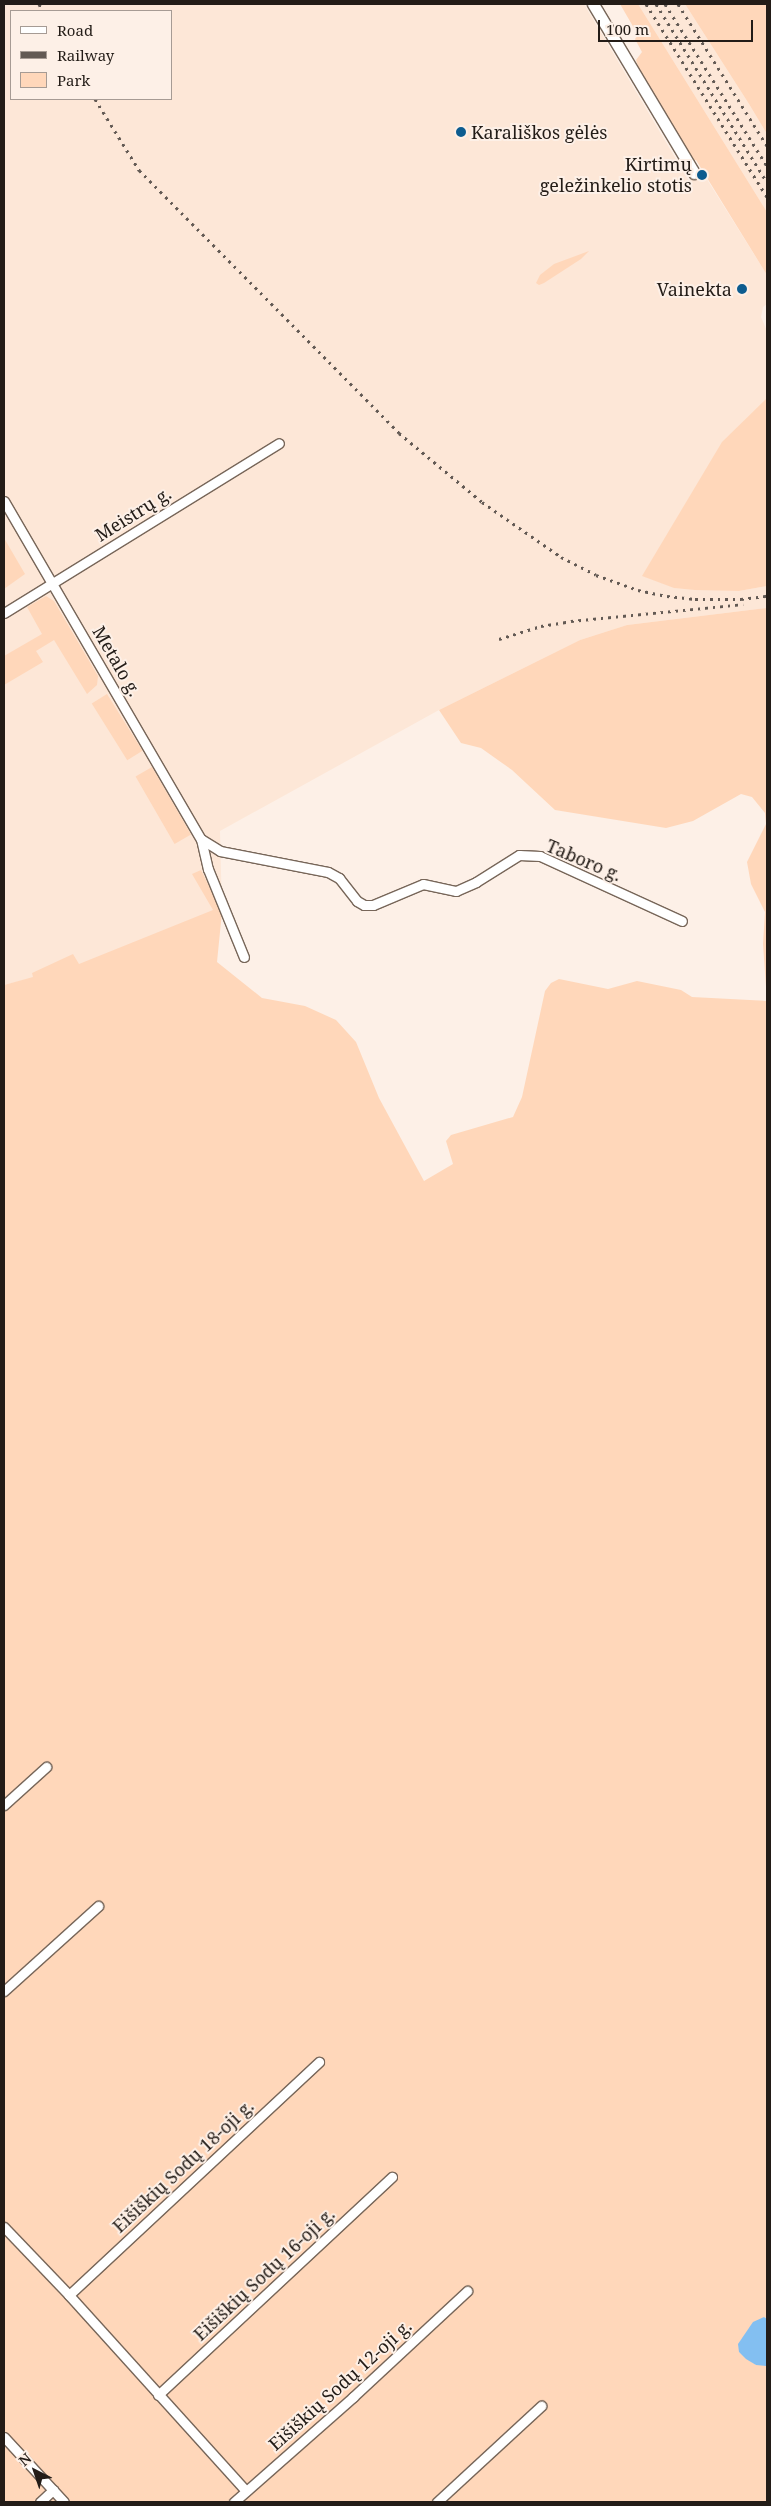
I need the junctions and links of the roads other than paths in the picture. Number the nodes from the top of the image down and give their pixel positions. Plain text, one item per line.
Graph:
1 (593, 4) edge
2 (694, 173) dead end
3 (279, 443) dead end
4 (4, 501) edge
5 (53, 583) junction
6 (4, 613) edge
7 (201, 838) junction
8 (682, 921) dead end
9 (244, 958) dead end
10 (46, 1767) dead end
11 (4, 1805) edge
12 (98, 1906) dead end
13 (4, 1991) edge
14 (319, 2062) dead end
15 (392, 2176) dead end
16 (4, 2227) edge
17 (467, 2291) dead end
18 (69, 2294) junction
19 (158, 2395) junction
20 (541, 2406) dead end
21 (4, 2437) edge
22 (53, 2490) junction
23 (246, 2491) junction
24 (40, 2502) edge
25 (64, 2502) edge
26 (234, 2502) edge
27 (437, 2502) edge

1 - 2 street
3 - 5 street, Meistrų g.
4 - 5 street, Metalo g.
5 - 6 street, Meistrų g.
5 - 7 street, Metalo g.
7 - 8 street, Taboro g.
7 - 9 street
10 - 11 street
12 - 13 street
14 - 18 street, Eišiškių Sodų 18-oji g.
15 - 19 street, Eišiškių Sodų 16-oji g.
16 - 18 street
17 - 23 street, Eišiškių Sodų 12-oji g.
18 - 19 street
19 - 23 street
20 - 27 street
21 - 22 street
22 - 24 street
22 - 25 street
23 - 26 street, Eišiškių Sodų 12-oji g.

